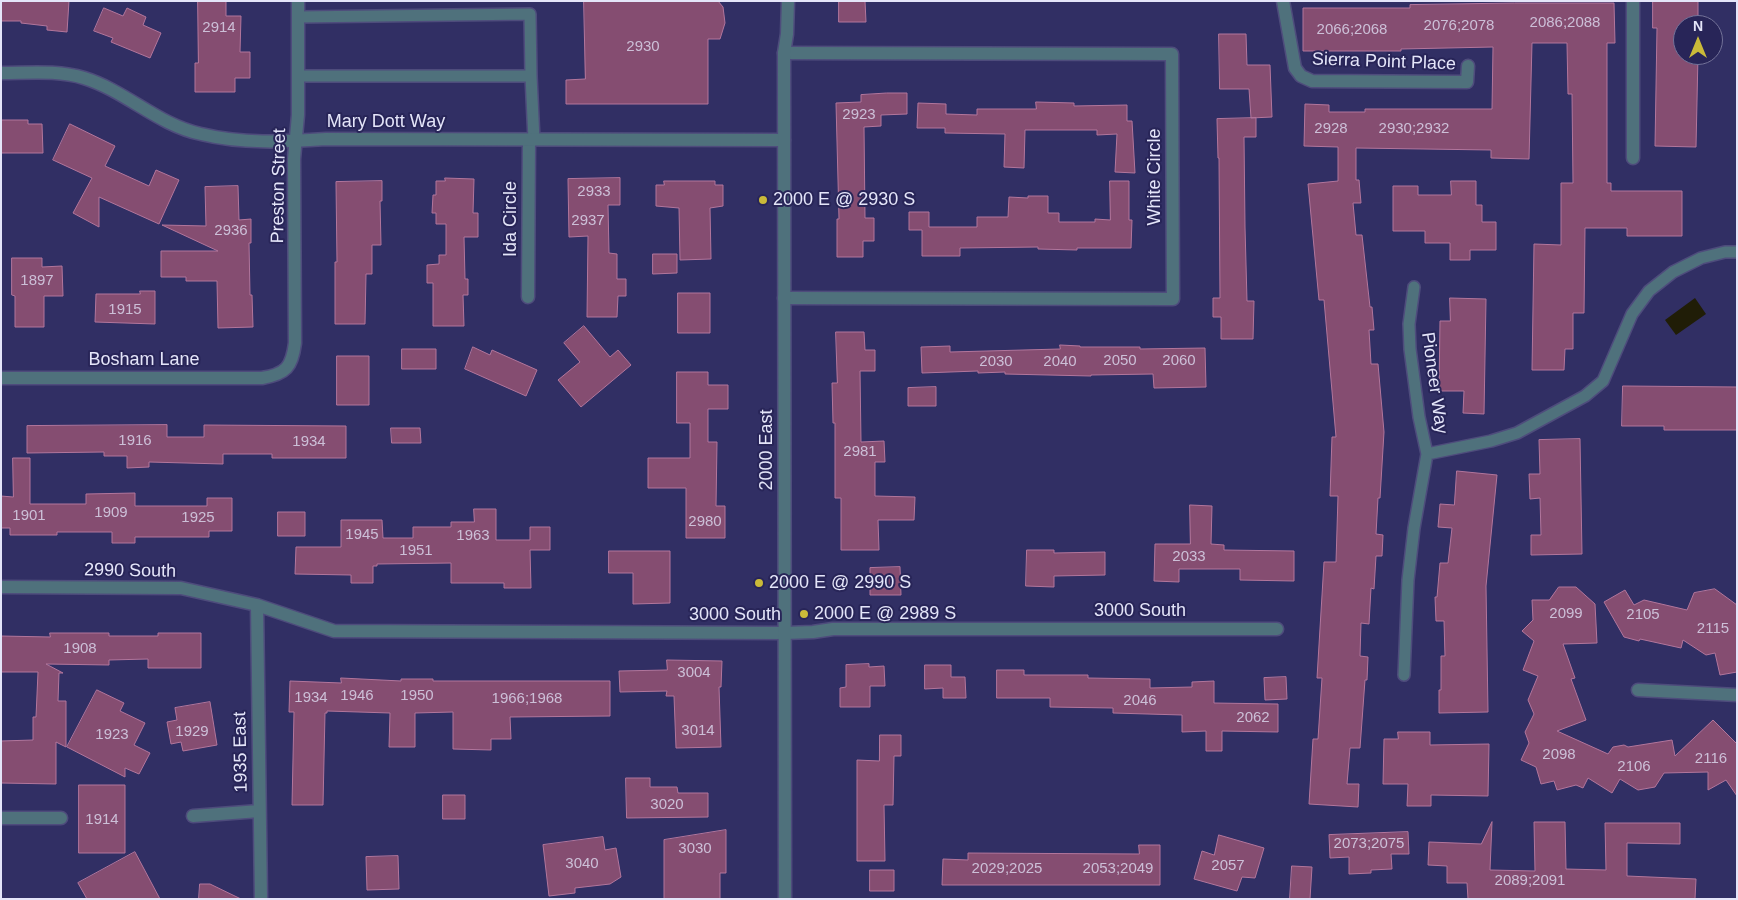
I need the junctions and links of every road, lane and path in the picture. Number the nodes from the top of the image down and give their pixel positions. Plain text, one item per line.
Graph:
1 (298, 1) edge
2 (788, 1) edge
3 (1283, 1) edge
4 (1633, 1) edge
5 (298, 17) junction
6 (784, 53) junction
7 (1468, 66) dead end
8 (1, 73) edge
9 (298, 76) junction
10 (531, 76) junction
11 (296, 140) junction
12 (532, 140) junction
13 (784, 140) junction
14 (1633, 158) dead end
15 (1737, 252) edge
16 (1414, 287) dead end
17 (528, 297) dead end
18 (784, 298) junction
19 (286, 370) joint
20 (1, 378) edge
21 (1427, 454) junction
22 (1, 587) edge
23 (257, 605) junction
24 (1277, 629) dead end
25 (785, 633) junction
26 (1404, 675) dead end
27 (1638, 690) dead end
28 (1737, 695) edge
29 (260, 812) junction
30 (193, 816) dead end
31 (1, 818) edge
32 (61, 818) dead end
33 (261, 899) edge
34 (785, 899) edge

1 - 5 street, Preston Street
2 - 6 street, 2000 East
3 - 7 street, Sierra Point Place
4 - 14 street
5 - 9 street, Preston Street
5 - 10 lane
6 - 13 street, 2000 East
6 - 18 street, White Circle
8 - 11 street, Mary Dott Way
9 - 10 lane
9 - 11 street, Preston Street
10 - 12 lane
11 - 12 street, Mary Dott Way
11 - 19 street, Preston Street
12 - 13 street, Mary Dott Way
12 - 17 street, Ida Circle
13 - 18 street, 2000 East
15 - 21 lane
16 - 21 lane, Pioneer Way
18 - 25 street, 2000 East
19 - 20 street, Bosham Lane
21 - 26 lane
22 - 23 street, 2990 South
23 - 25 street, 3000 South
23 - 29 street, 1935 East
24 - 25 street, 3000 South
25 - 34 street, 2000 East
27 - 28 street
29 - 30 street
29 - 33 street, 1935 East
31 - 32 street

